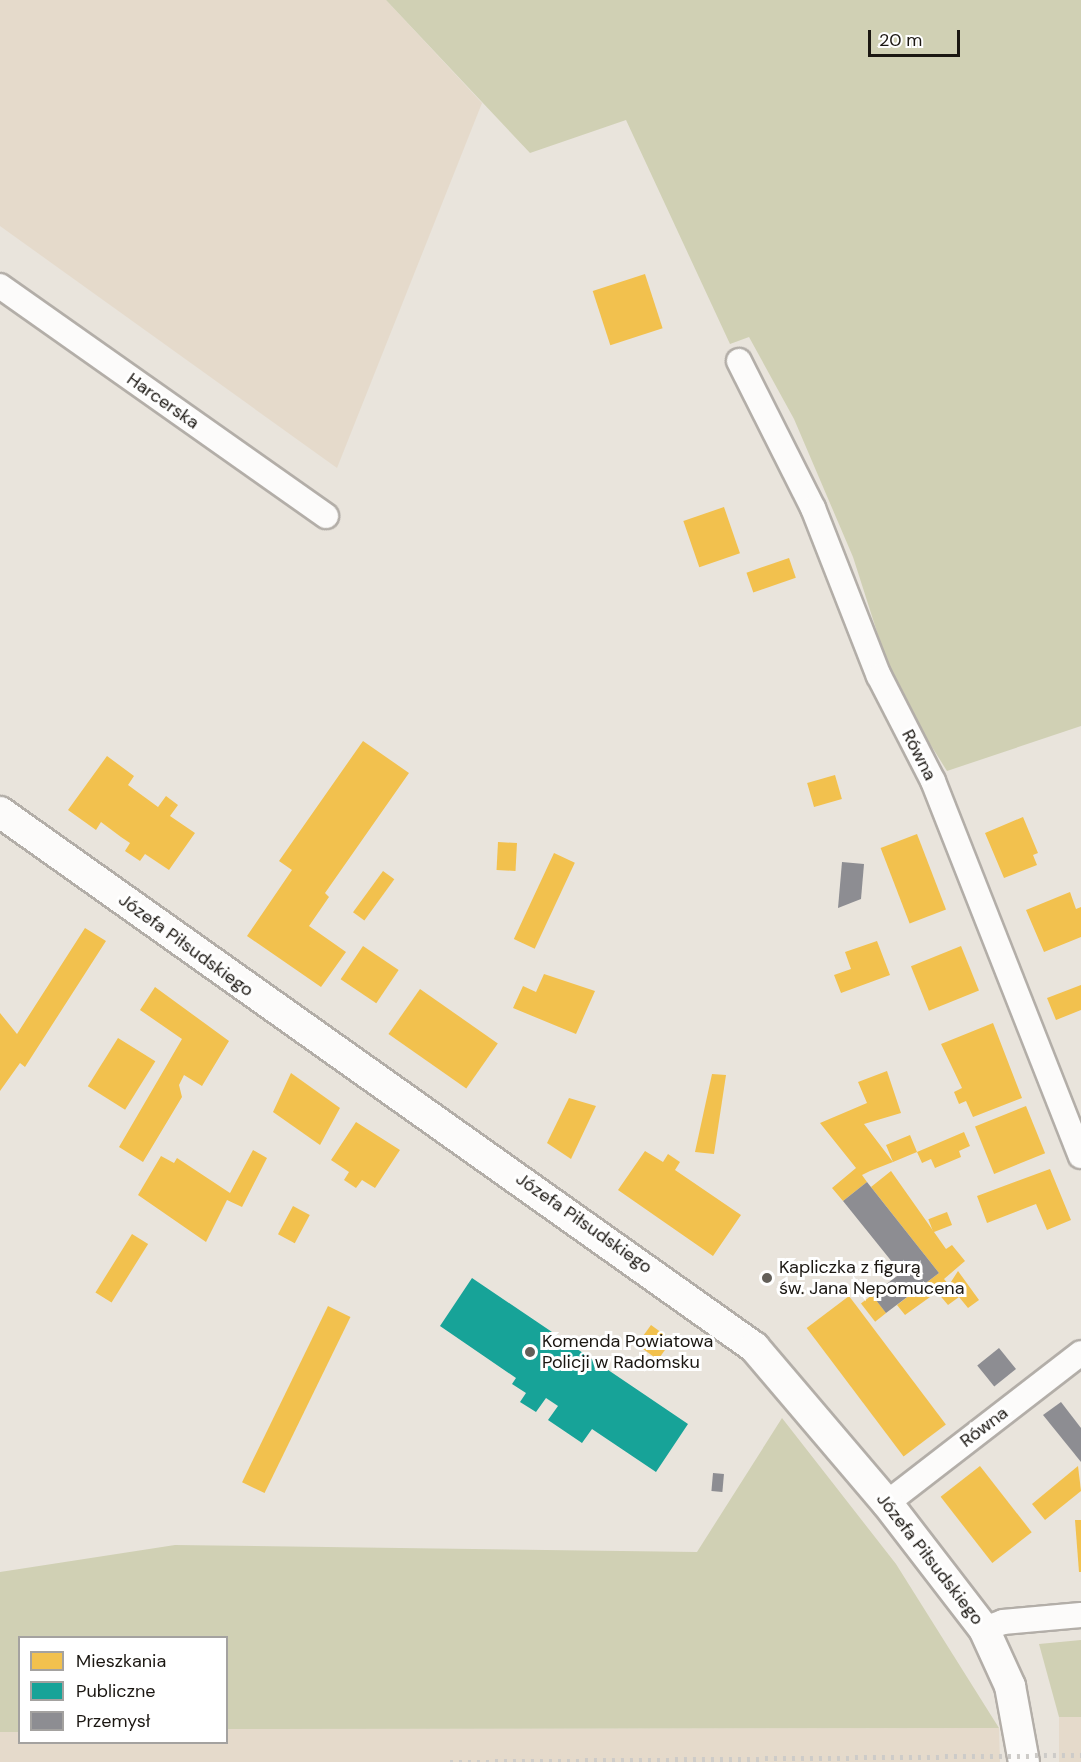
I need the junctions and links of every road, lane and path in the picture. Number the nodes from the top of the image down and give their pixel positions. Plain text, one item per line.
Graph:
1 (0, 286) edge
2 (739, 361) dead end
3 (326, 516) dead end
4 (0, 812) edge
5 (1081, 1156) edge
6 (1081, 1353) edge
7 (887, 1503) junction
8 (1081, 1615) edge
9 (984, 1629) junction
10 (1024, 1762) edge

1 - 3 street, Harcerska
2 - 5 street, Równa
4 - 7 street, Józefa Piłsudskiego
6 - 7 street, Równa
7 - 9 street, Józefa Piłsudskiego
8 - 9 street
9 - 10 street, Józefa Piłsudskiego

